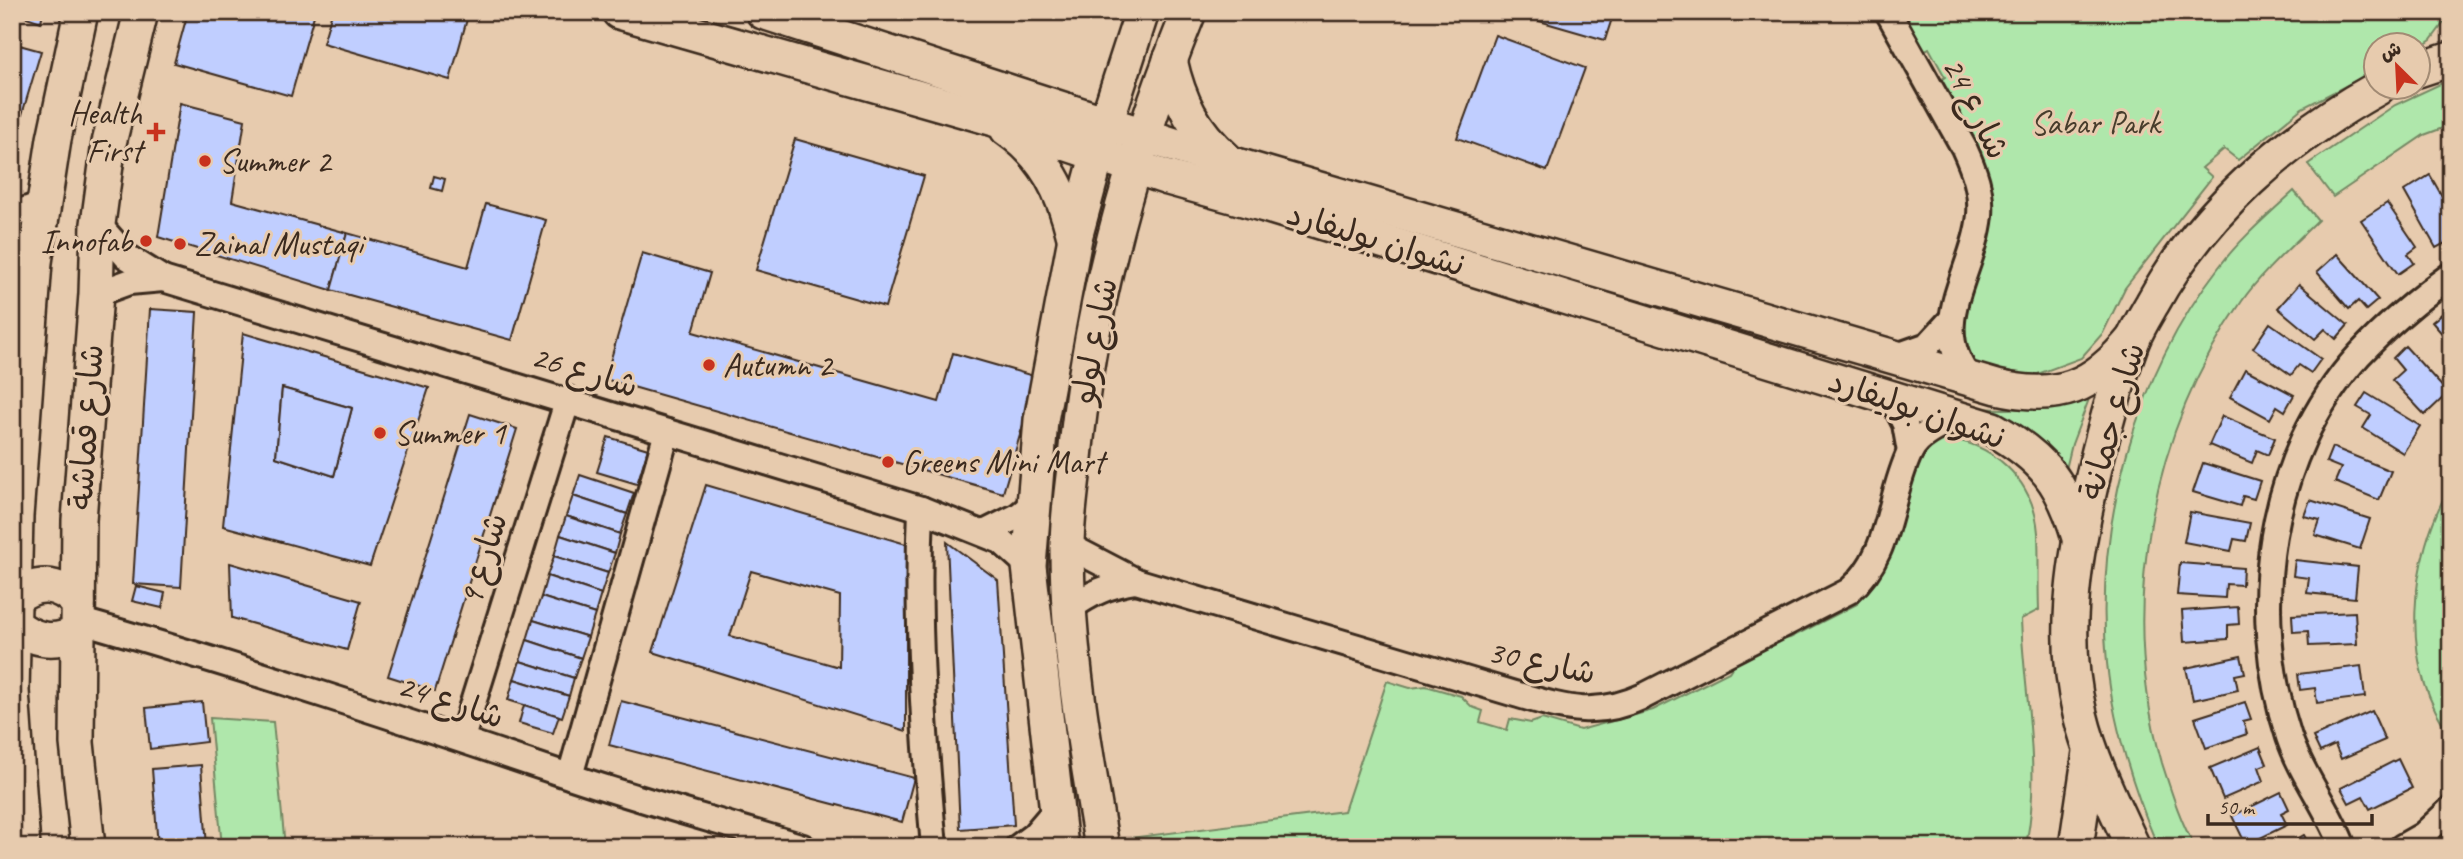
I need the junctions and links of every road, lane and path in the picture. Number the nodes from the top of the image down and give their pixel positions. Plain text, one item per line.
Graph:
1 (80, 12) edge
2 (141, 12) edge
3 (619, 12) edge
4 (763, 12) edge
5 (1142, 12) edge
6 (1189, 12) edge
7 (1888, 12) edge
8 (1170, 60) junction
9 (2362, 98) edge
10 (994, 119) junction
11 (1144, 136) junction
12 (1102, 139) junction
13 (1230, 163) junction
14 (1133, 166) junction
15 (44, 203) junction
16 (12, 215) edge
17 (98, 224) junction
18 (1074, 238) junction
19 (24, 251) edge
20 (2451, 275) edge
21 (163, 279) junction
22 (96, 294) junction
23 (1950, 321) junction
24 (2133, 340) junction
25 (1897, 356) junction
26 (1970, 379) junction
27 (1892, 398) junction
28 (568, 399) junction
29 (1958, 419) junction
30 (667, 432) junction
31 (1910, 452) junction
32 (1034, 505) junction
33 (922, 509) junction
34 (984, 533) junction
35 (2079, 538) junction
36 (1067, 545) junction
37 (1029, 566) junction
38 (1136, 581) junction
39 (13, 607) edge
40 (1069, 609) junction
41 (78, 619) junction
42 (462, 738) junction
43 (2091, 750) junction
44 (570, 776) junction
45 (1057, 808) junction
46 (2451, 809) edge
47 (2339, 838) edge
48 (2414, 843) edge
49 (23, 847) edge
50 (88, 847) edge
51 (803, 847) edge
52 (934, 847) edge
53 (1018, 847) edge
54 (1061, 847) edge
55 (1102, 847) edge
56 (2076, 847) edge
57 (2133, 847) edge
58 (2360, 847) edge

1 - 15 street, شارع قماشة
2 - 17 street, شارع قماشة
3 - 10 street, نشوان بوليفارد
4 - 12 street, نشوان بوليفارد
5 - 12 street, شارع لولو
6 - 8 street, شارع لولو
7 - 23 street, شارع 24
8 - 11 street, شارع لولو
8 - 13 street
9 - 24 street, شارع جمانة
10 - 12 street, نشوان بوليفارد
10 - 18 street
11 - 12 street, نشوان بوليفارد
11 - 13 street, نشوان بوليفارد
11 - 14 street, شارع لولو
12 - 14 street, نشوان بوليفارد
12 - 18 street, شارع لولو
13 - 25 street, نشوان بوليفارد
14 - 27 street, نشوان بوليفارد
14 - 36 street, شارع لولو
15 - 16 street
15 - 19 street, شارع قماشة
17 - 21 street, شارع 26
17 - 22 street, شارع قماشة
18 - 32 street, شارع لولو
19 - 39 street, شارع قماشة
20 - 47 street
21 - 22 street, شارع 26
21 - 28 street, شارع 26
22 - 41 street, شارع قماشة
23 - 25 street, شارع 24
23 - 26 street, شارع 24
24 - 26 street, نشوان بوليفارد
24 - 35 street, شارع جمانة
25 - 26 street, نشوان بوليفارد
27 - 29 street, نشوان بوليفارد
27 - 31 street
28 - 30 street, شارع 26
28 - 42 street, شارع 9
29 - 31 street
29 - 35 street, نشوان بوليفارد
30 - 33 street, شارع 26
30 - 44 street
31 - 38 street, شارع 30
32 - 34 street
32 - 37 street, شارع لولو
33 - 34 street, شارع 26
33 - 52 street
34 - 37 street, شارع 26
35 - 43 street, شارع جمانة
36 - 38 street, شارع 30
36 - 40 street, شارع لولو
37 - 45 street, شارع لولو
38 - 40 street, شارع 30
39 - 41 street
39 - 41 street
39 - 49 street, شارع قماشة
40 - 55 street, شارع لولو
41 - 42 street, شارع 24
41 - 50 street, شارع قماشة
42 - 44 street, شارع 24
43 - 56 street
43 - 57 street, شارع جمانة
44 - 51 street, شارع 24
45 - 53 street
45 - 54 street, شارع لولو
46 - 48 street
47 - 58 street

